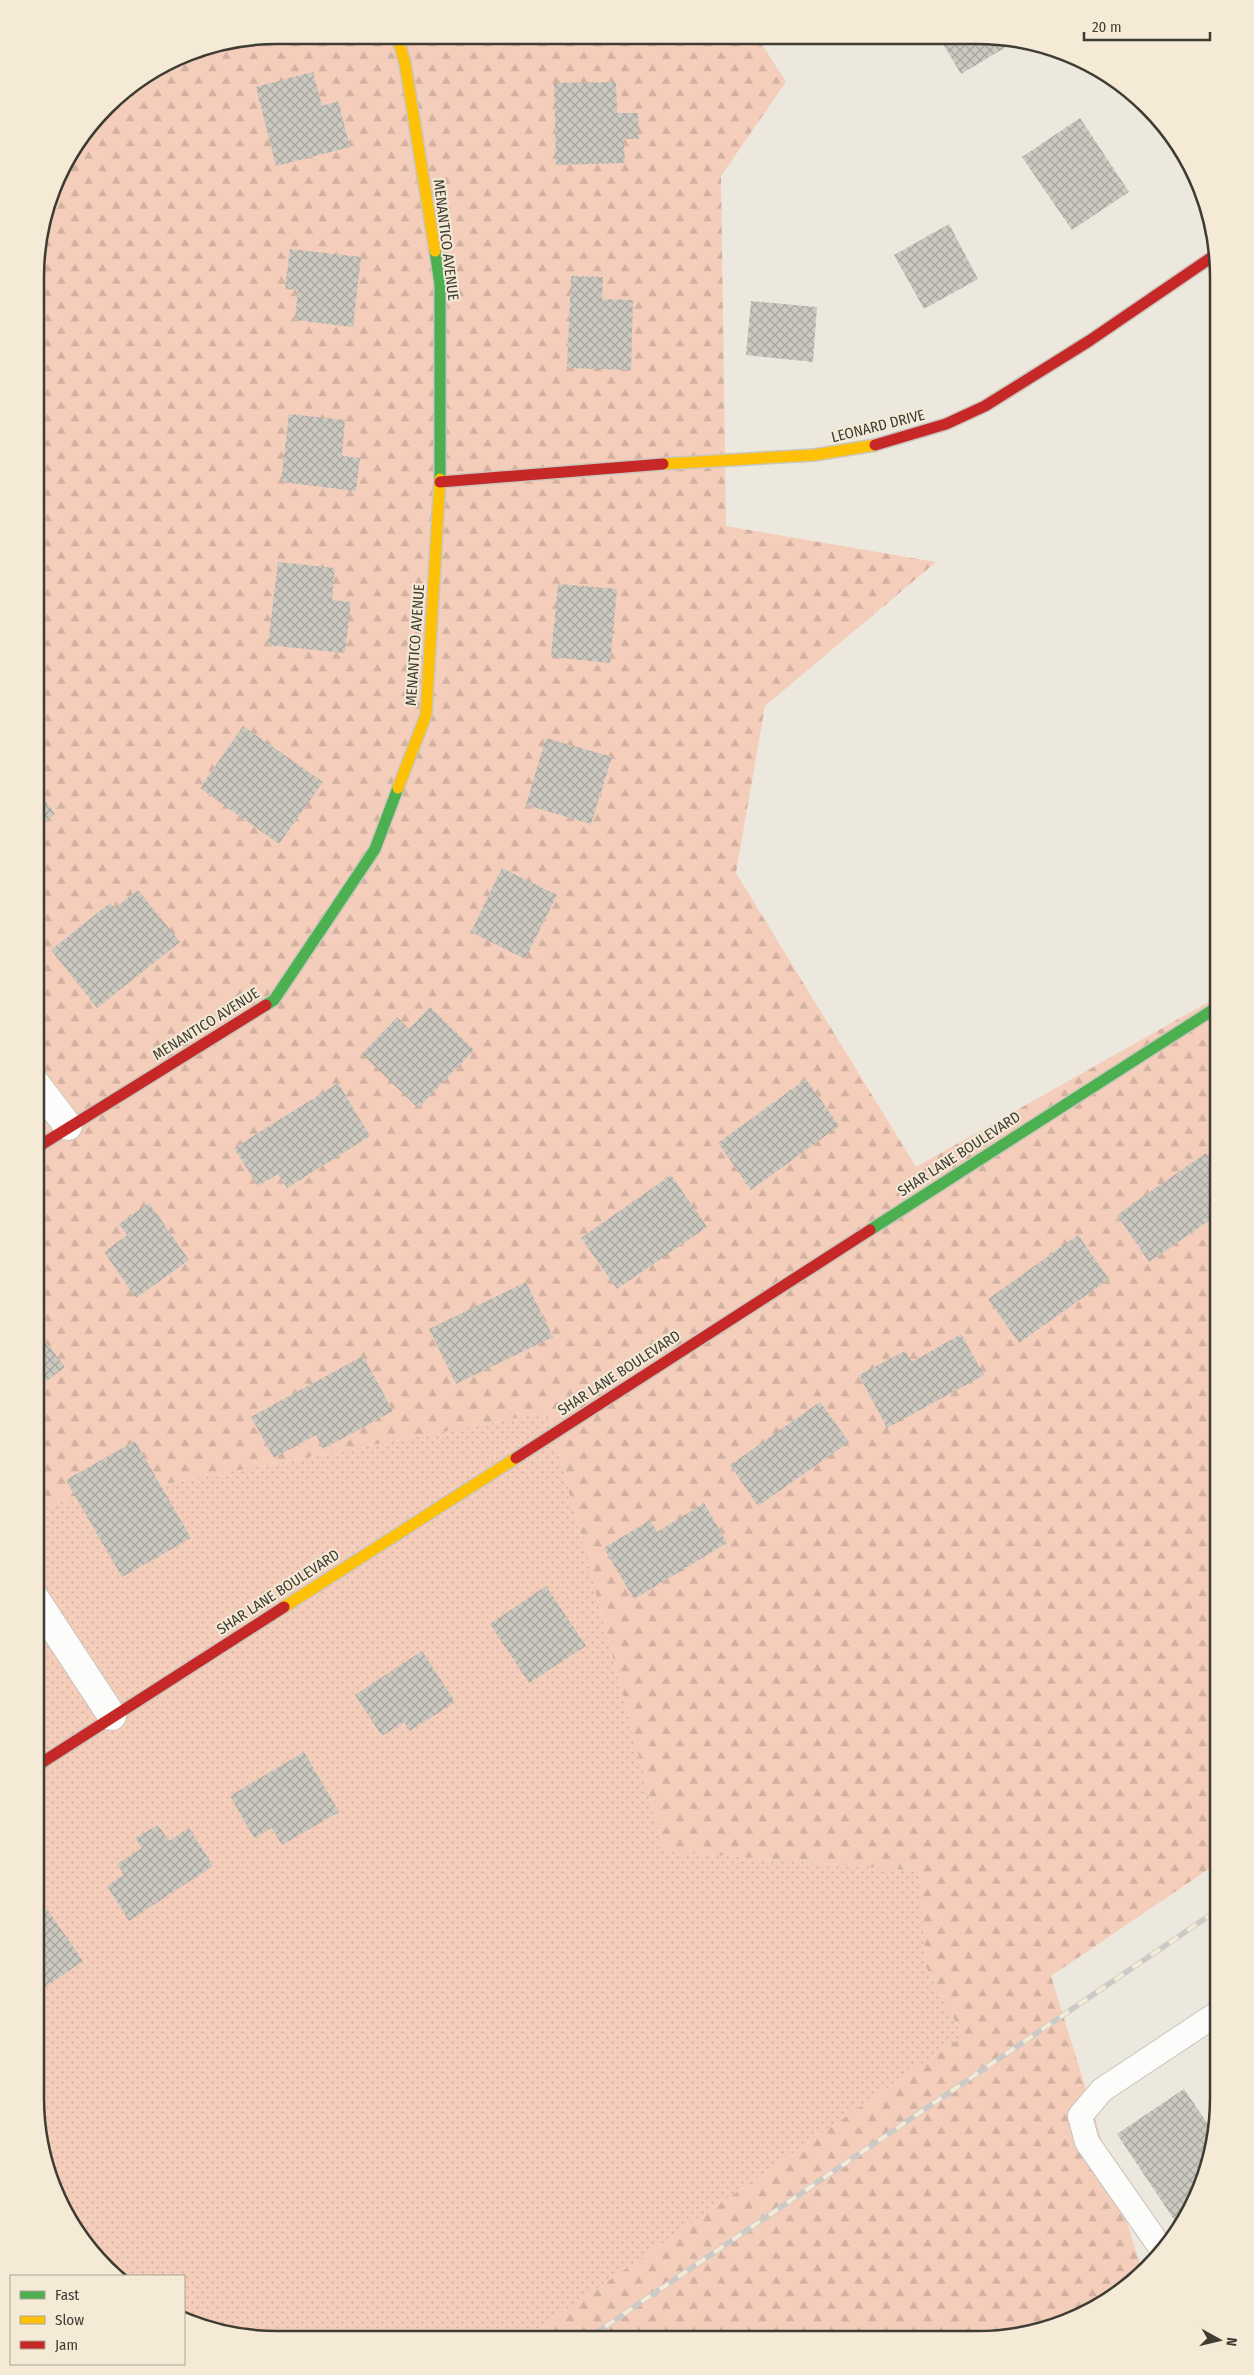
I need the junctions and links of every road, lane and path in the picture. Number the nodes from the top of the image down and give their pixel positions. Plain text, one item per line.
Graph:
1 (399, 44) edge
2 (1210, 259) edge
3 (440, 482) junction
4 (1210, 1012) edge
5 (44, 1094) edge
6 (68, 1126) junction
7 (44, 1142) edge
8 (44, 1612) edge
9 (112, 1716) junction
10 (44, 1761) edge
11 (1210, 2018) edge
12 (1158, 2245) edge

1 - 3 street, MENANTICO AVENUE
2 - 3 street, LEONARD DRIVE
3 - 6 street, MENANTICO AVENUE
4 - 9 street, SHAR LANE BOULEVARD
5 - 6 street
6 - 7 street, MENANTICO AVENUE
8 - 9 street
9 - 10 street, SHAR LANE BOULEVARD
11 - 12 lane

